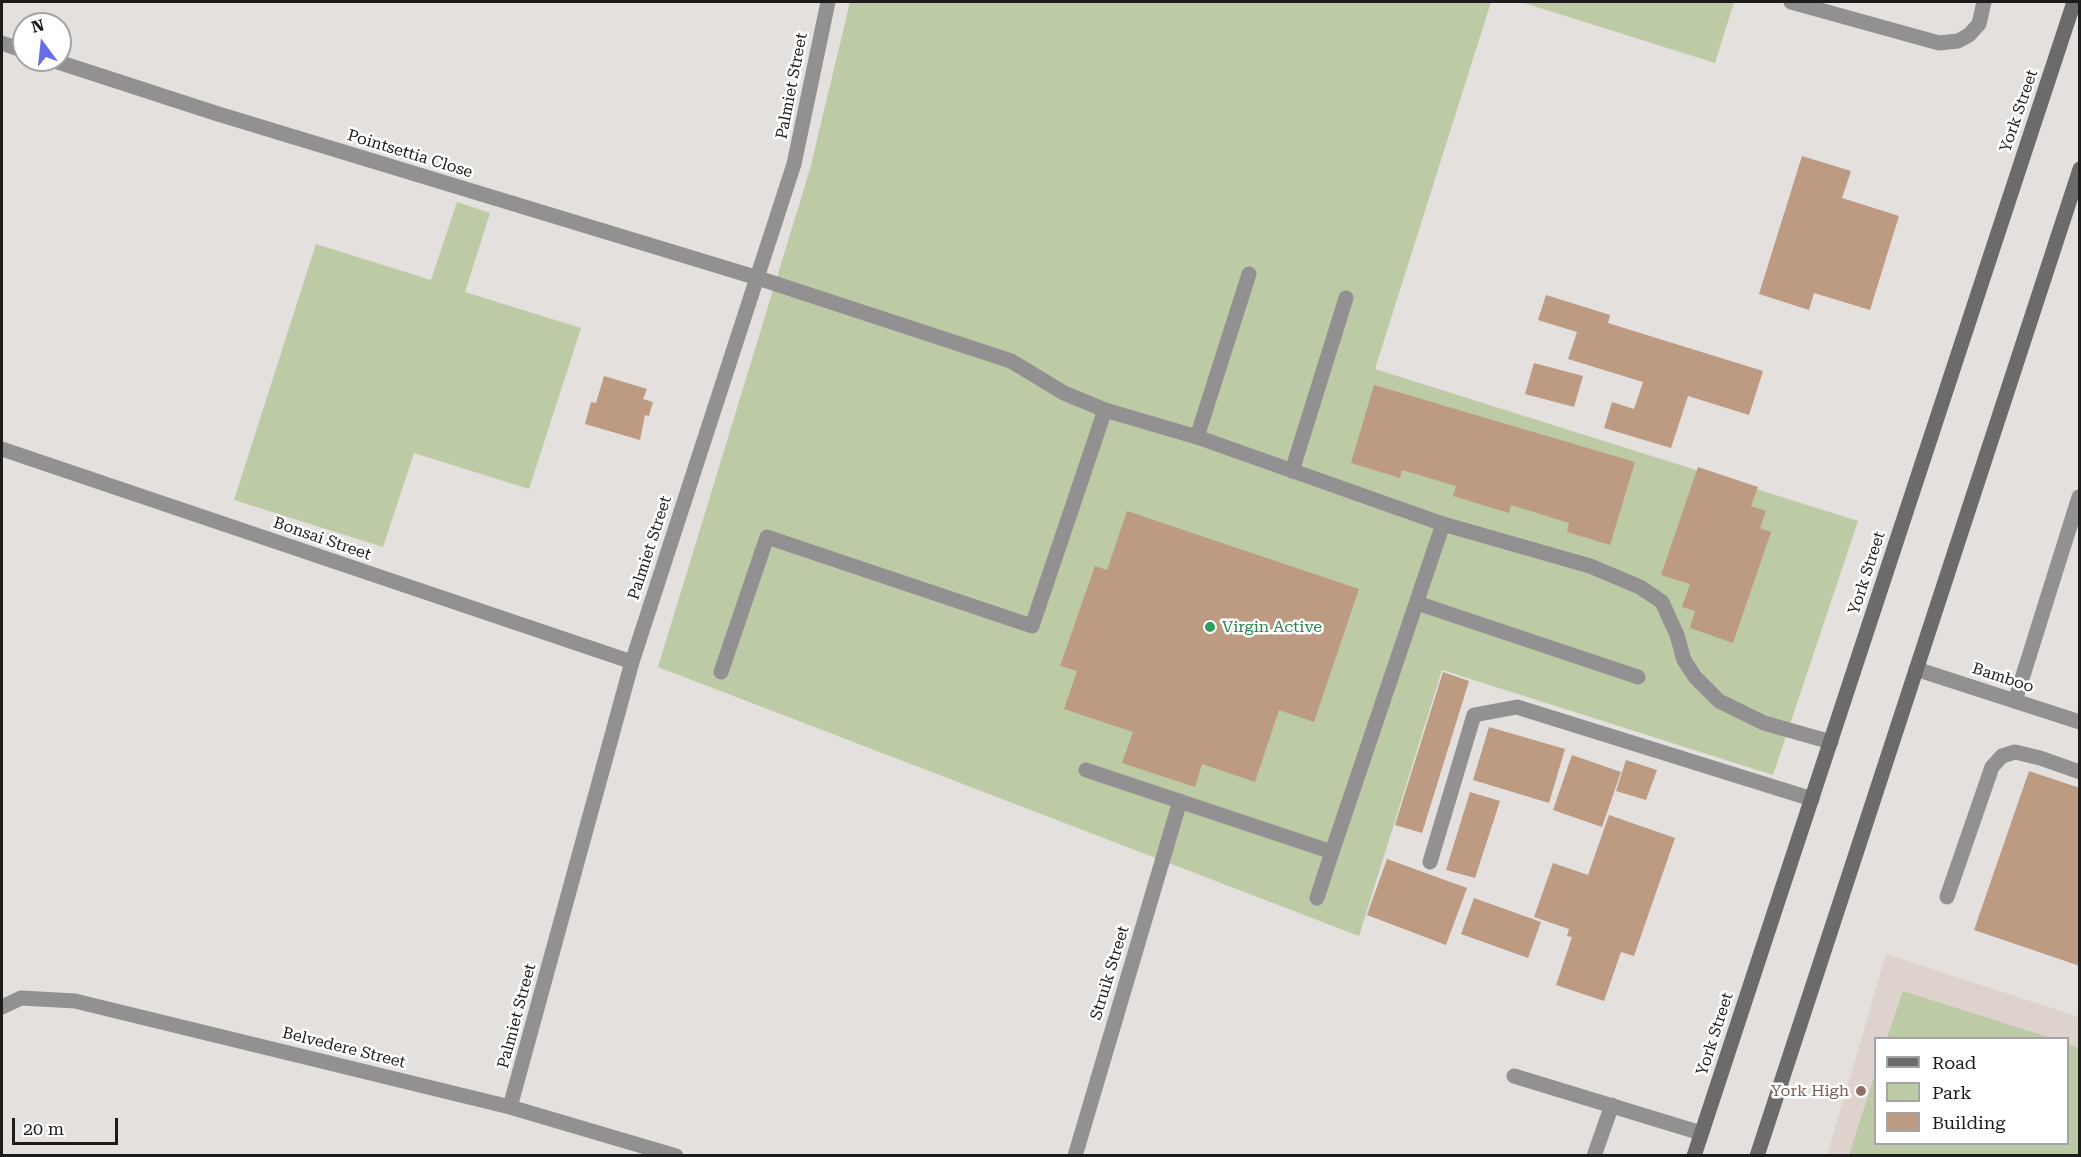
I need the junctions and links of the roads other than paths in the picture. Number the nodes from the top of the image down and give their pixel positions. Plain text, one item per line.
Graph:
1 (828, 2) edge
2 (1791, 2) edge
3 (1984, 2) edge
4 (2074, 2) edge
5 (72, 67) edge
6 (2079, 169) edge
7 (1249, 274) dead end
8 (758, 278) junction
9 (1346, 298) dead end
10 (1105, 410) junction
11 (1197, 437) junction
12 (2, 449) edge
13 (1292, 471) junction
14 (2079, 497) edge
15 (1443, 524) junction
16 (1417, 603) junction
17 (632, 662) junction
18 (1916, 669) junction
19 (721, 672) dead end
20 (1638, 677) dead end
21 (2015, 701) junction
22 (2079, 722) edge
23 (1831, 742) junction
24 (1086, 770) dead end
25 (2079, 772) edge
26 (1812, 799) junction
27 (1180, 801) junction
28 (1332, 852) junction
29 (1430, 862) dead end
30 (1947, 897) dead end
31 (1317, 898) dead end
32 (2, 1007) edge
33 (1514, 1076) dead end
34 (1612, 1105) junction
35 (510, 1107) junction
36 (1701, 1133) junction
37 (676, 1155) edge
38 (1075, 1155) edge
39 (1594, 1155) edge
40 (1694, 1155) edge
41 (1757, 1155) edge

1 - 8 street, Palmiet Street
2 - 3 street
4 - 23 main road, York Street
5 - 8 street, Pointsettia Close
6 - 18 main road
7 - 11 street
8 - 10 street, Pointsettia Close
8 - 17 street, Palmiet Street
9 - 13 street
10 - 11 street, Pointsettia Close
10 - 19 street
11 - 13 street, Pointsettia Close
12 - 17 street, Bonsai Street
13 - 15 street, Pointsettia Close
14 - 21 street
15 - 16 street
15 - 23 street, Pointsettia Close
16 - 20 street
16 - 28 street
17 - 35 street, Palmiet Street
18 - 21 street, Bamboo
18 - 41 main road
21 - 22 street, Bamboo
23 - 26 main road, York Street
24 - 27 street
25 - 30 street
26 - 29 street
26 - 36 main road, York Street
27 - 28 street
27 - 38 street, Struik Street
28 - 31 street
32 - 35 street, Belvedere Street
33 - 34 street
34 - 36 street
34 - 39 street
35 - 37 street, Belvedere Street
36 - 40 main road, York Street

